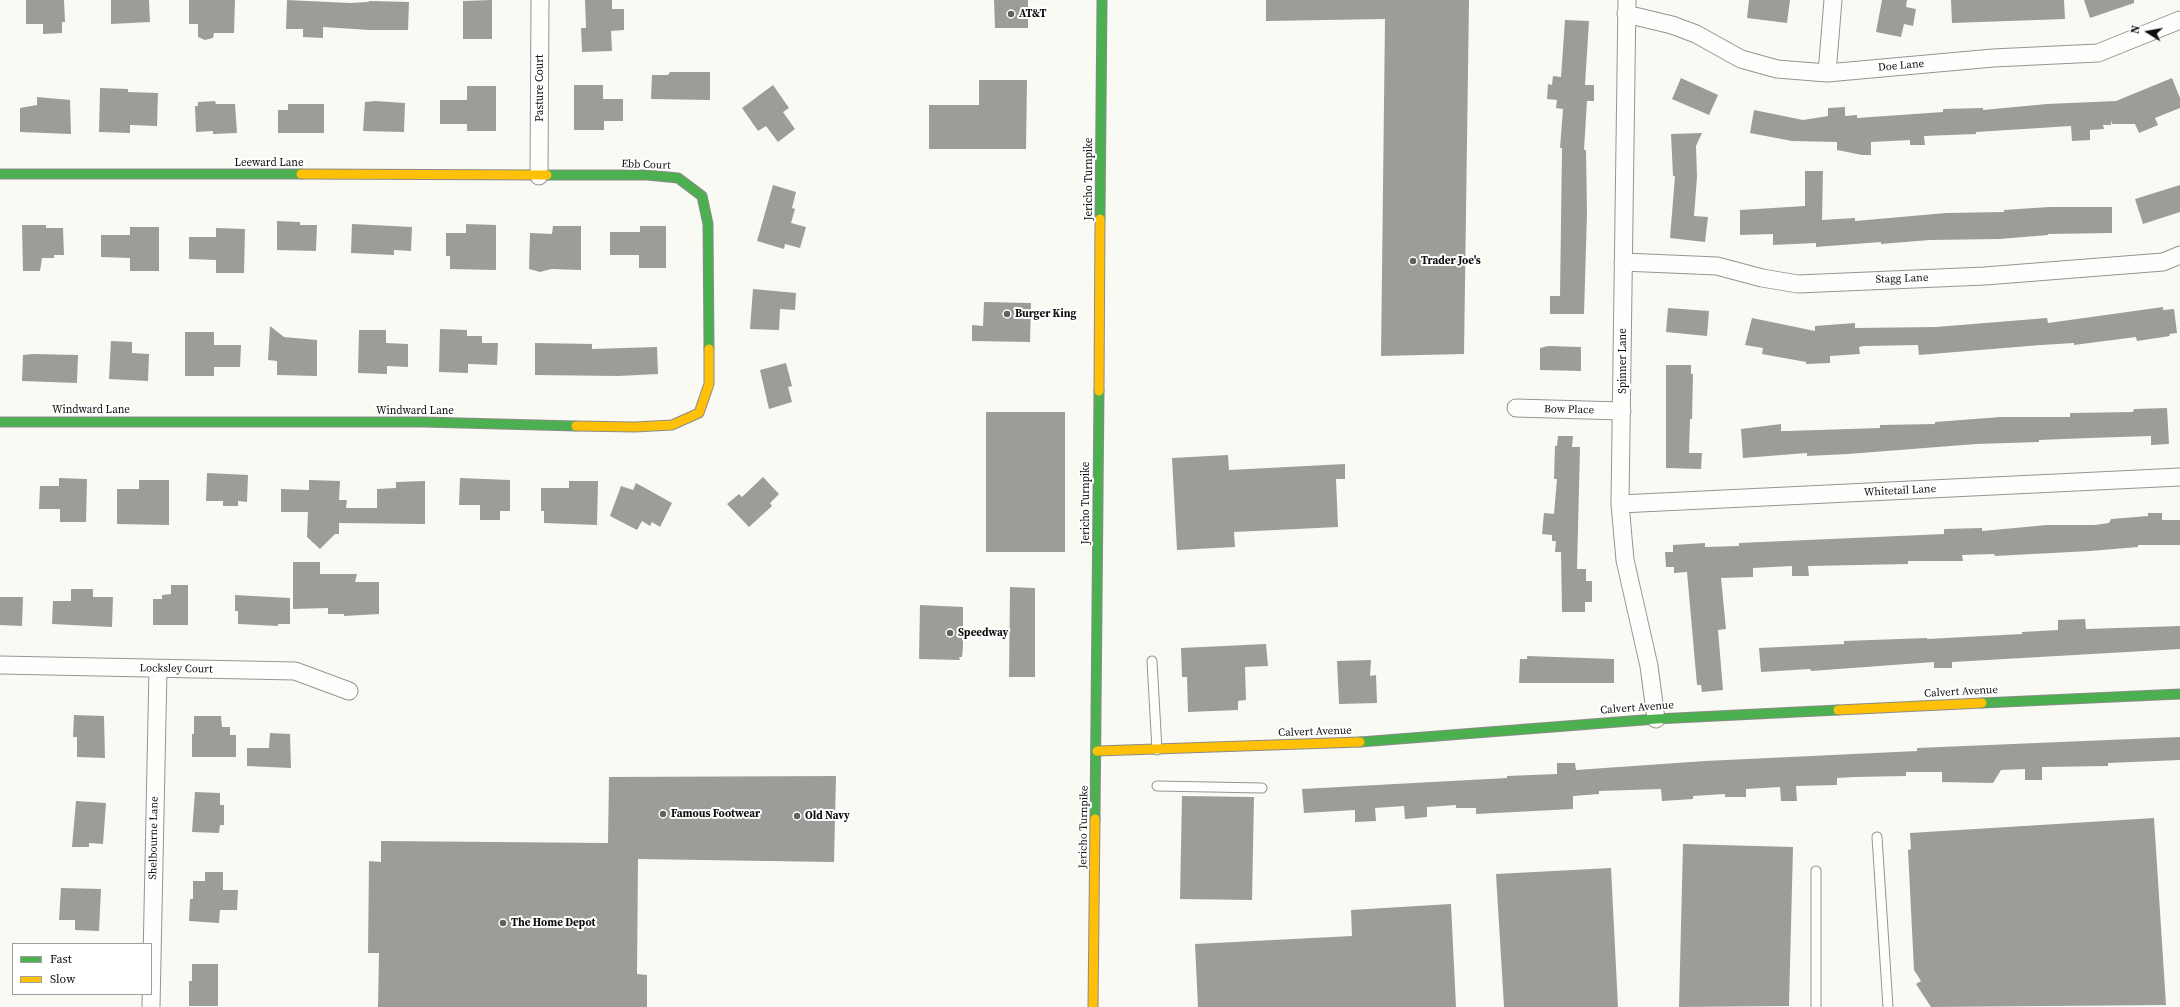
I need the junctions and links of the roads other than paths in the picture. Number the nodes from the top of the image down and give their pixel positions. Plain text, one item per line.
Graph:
1 (540, 0) edge
2 (1102, 0) edge
3 (1833, 0) edge
4 (1627, 7) edge
5 (2180, 20) edge
6 (1827, 73) junction
7 (0, 174) edge
8 (539, 176) junction
9 (2180, 255) edge
10 (1623, 262) junction
11 (710, 287) joint
12 (1516, 408) dead end
13 (1622, 411) junction
14 (0, 422) edge
15 (2180, 478) edge
16 (1620, 504) junction
17 (1152, 661) dead end
18 (0, 665) edge
19 (158, 668) junction
20 (349, 691) dead end
21 (2180, 694) edge
22 (1656, 718) junction
23 (1157, 750) junction
24 (1097, 751) junction
25 (1157, 786) dead end
26 (1262, 788) dead end
27 (1877, 837) dead end
28 (1816, 871) dead end
29 (152, 959) edge
30 (151, 995) edge
31 (151, 1007) edge
32 (1093, 1007) edge
33 (1816, 1007) edge
34 (1888, 1007) edge

1 - 8 street, Pasture Court
2 - 24 street, Jericho Turnpike
3 - 6 street
4 - 6 street, Doe Lane
4 - 10 street, Spinner Lane
5 - 6 street, Doe Lane
7 - 8 street, Leeward Lane
8 - 11 street, Ebb Court
9 - 10 street, Stagg Lane
10 - 13 street, Spinner Lane
11 - 14 street, Windward Lane
12 - 13 street, Bow Place
13 - 16 street, Spinner Lane
15 - 16 street, Whitetail Lane
16 - 22 street, Spinner Lane
17 - 23 lane
18 - 19 street, Locksley Court
19 - 20 street, Locksley Court
19 - 29 street, Shelbourne Lane
21 - 22 street, Calvert Avenue
22 - 23 street, Calvert Avenue
23 - 24 street, Calvert Avenue
24 - 32 street, Jericho Turnpike
25 - 26 lane
27 - 34 lane
28 - 33 lane
30 - 31 street, Shelbourne Lane

